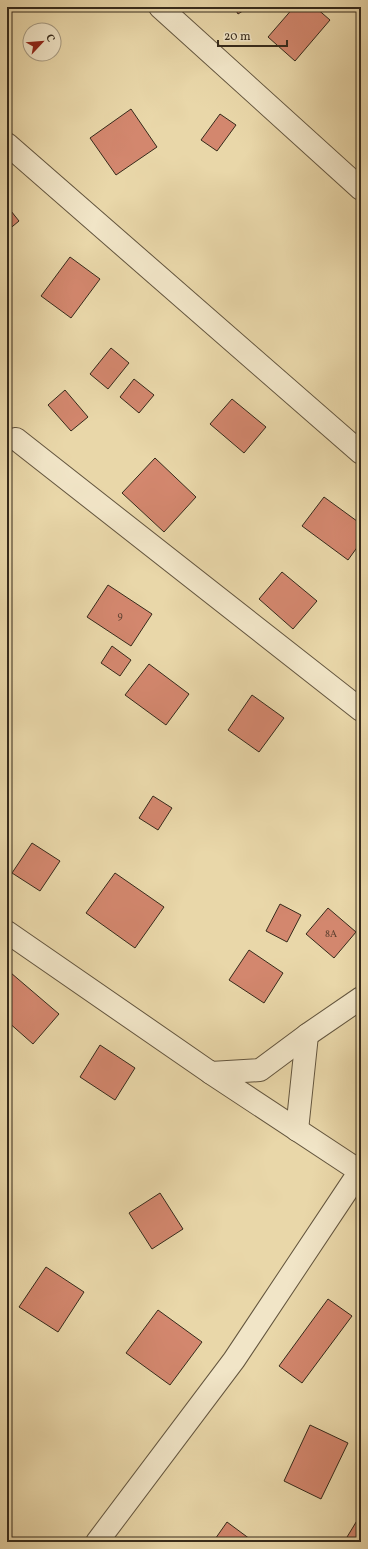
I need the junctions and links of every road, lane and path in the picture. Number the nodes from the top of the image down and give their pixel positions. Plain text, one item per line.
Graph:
1 (160, 7) edge
2 (7, 144) edge
3 (361, 189) edge
4 (16, 439) dead end
5 (361, 453) edge
6 (361, 710) edge
7 (7, 932) edge
8 (361, 998) edge
9 (307, 1035) junction
10 (211, 1073) junction
11 (297, 1130) junction
12 (360, 1171) edge
13 (96, 1542) edge

1 - 3 street
2 - 5 street
4 - 6 street
7 - 10 street
8 - 9 street
9 - 10 street
9 - 11 street
10 - 11 street
11 - 12 street
12 - 13 street

